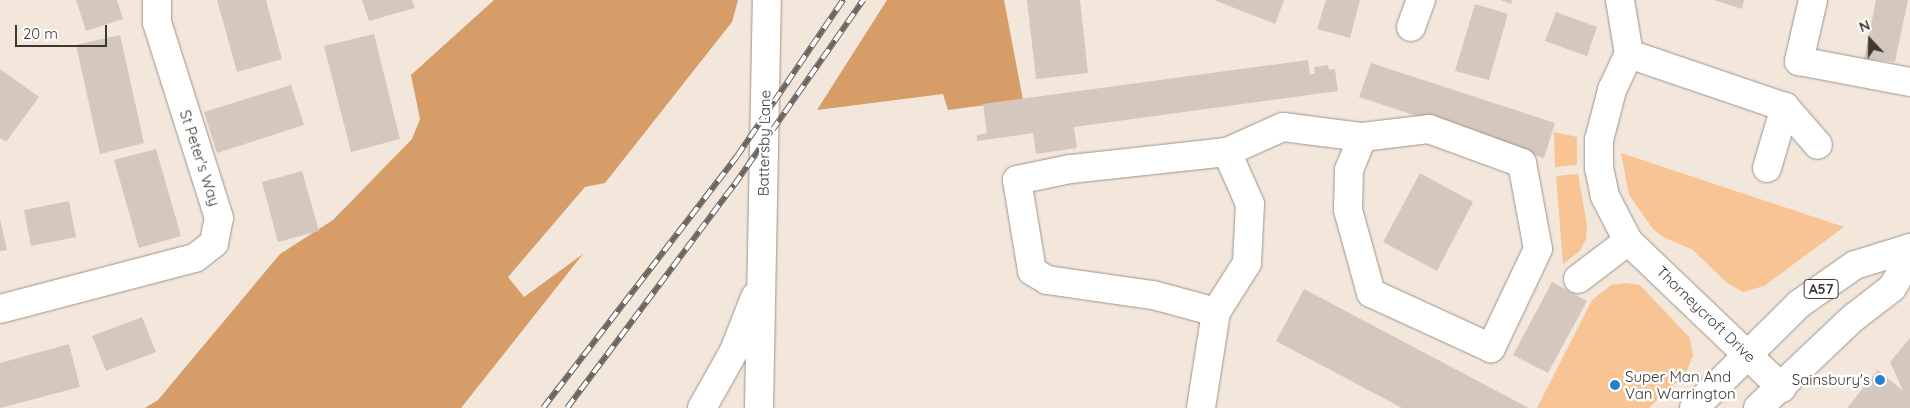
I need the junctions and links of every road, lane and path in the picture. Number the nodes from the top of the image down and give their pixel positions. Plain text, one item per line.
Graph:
1 (157, 0) edge
2 (767, 0) edge
3 (1421, 0) edge
4 (1620, 0) edge
5 (1813, 0) edge
6 (1411, 27) dead end
7 (1629, 54) junction
8 (1910, 82) edge
9 (1785, 107) junction
10 (1362, 137) junction
11 (1818, 145) dead end
12 (1226, 152) junction
13 (1767, 168) dead end
14 (1628, 241) junction
15 (1910, 248) edge
16 (1910, 257) edge
17 (1578, 279) dead end
18 (760, 286) junction
19 (0, 309) edge
20 (1216, 312) junction
21 (1747, 354) junction
22 (1782, 388) junction
23 (702, 408) edge
24 (759, 408) edge
25 (1201, 408) edge
26 (1694, 408) edge
27 (1758, 408) edge

1 - 19 street, St Peter's Way
2 - 18 street, Battersby Lane
3 - 6 street
4 - 7 street
5 - 8 street
7 - 9 street
7 - 14 street, Thorneycroft Drive
9 - 11 street
9 - 13 street
10 - 10 street
10 - 12 street
12 - 20 street
12 - 20 street
14 - 17 street
14 - 21 street, Thorneycroft Drive
15 - 21 street, A57
16 - 22 street, A57
18 - 23 street, Battersby Lane
18 - 24 street, Battersby Lane
20 - 25 street
21 - 22 street, Thorneycroft Drive
21 - 26 street, A57
22 - 27 street, A57

